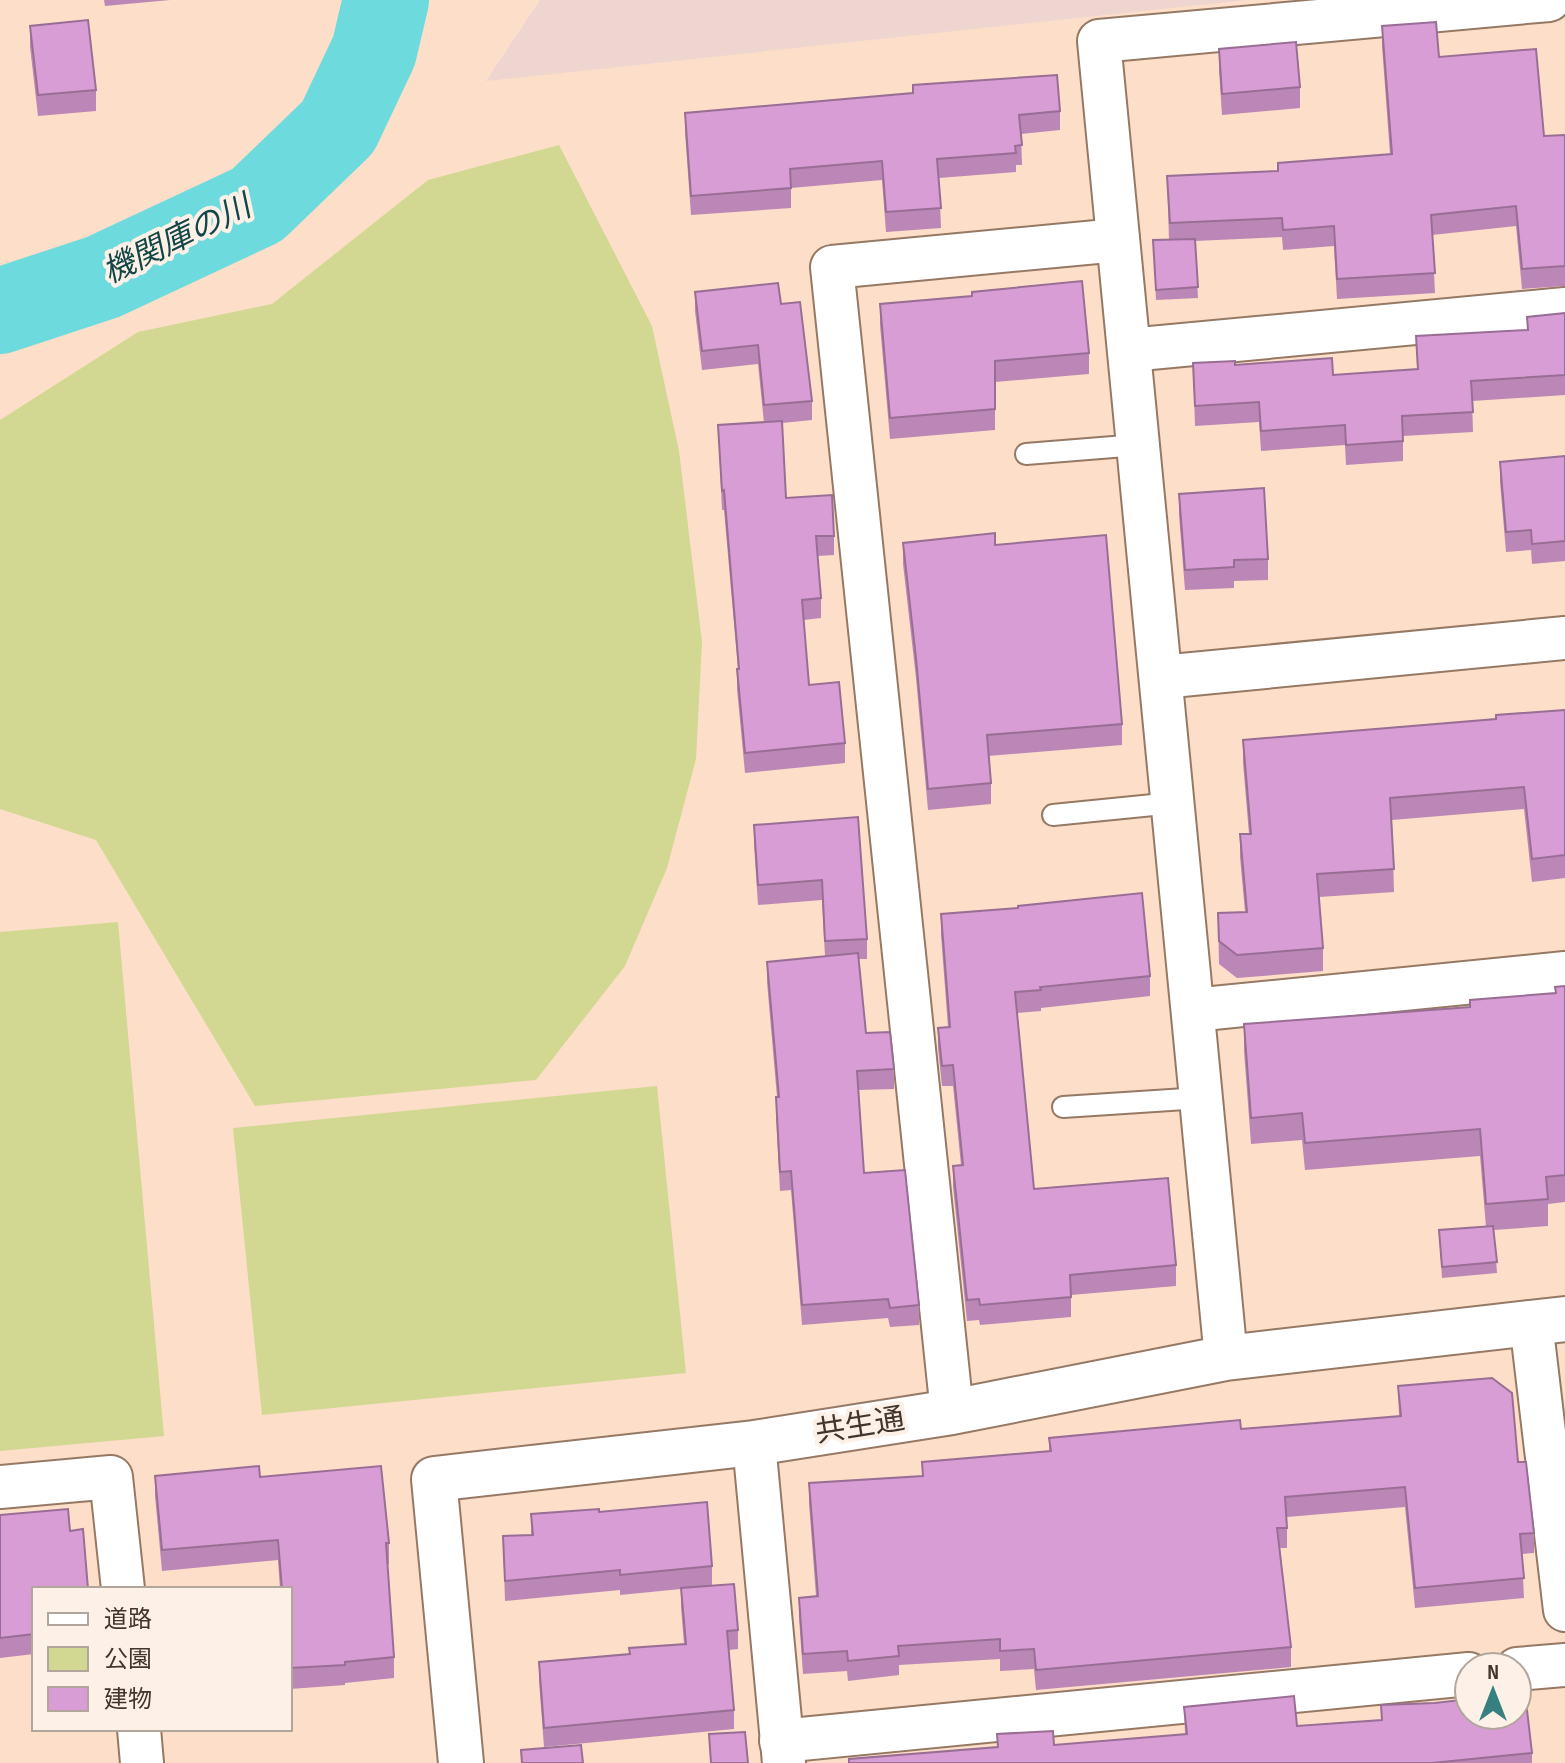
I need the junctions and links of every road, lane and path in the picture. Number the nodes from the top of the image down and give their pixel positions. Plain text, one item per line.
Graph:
1 (1549, 0) edge
2 (1118, 240) junction
3 (1565, 309) edge
4 (1129, 350) junction
5 (1138, 445) junction
6 (1026, 454) dead end
7 (1565, 638) edge
8 (1161, 677) junction
9 (1173, 803) junction
10 (1053, 815) dead end
11 (1565, 973) edge
12 (1193, 1010) junction
13 (1201, 1098) junction
14 (1063, 1107) dead end
15 (1548, 1321) edge
16 (1226, 1358) junction
17 (952, 1412) junction
18 (754, 1443) junction
19 (0, 1487) edge
20 (123, 1587) edge
21 (1565, 1610) edge
22 (1565, 1665) edge
23 (1533, 1668) edge
24 (1453, 1676) edge
25 (139, 1731) edge
26 (782, 1752) edge
27 (142, 1763) edge
28 (461, 1763) edge

1 - 2 street
2 - 4 street
2 - 17 street
3 - 4 street
4 - 5 street
5 - 6 lane
5 - 8 street
7 - 8 street
8 - 9 street
9 - 10 lane
9 - 12 street
11 - 12 street
12 - 13 street
13 - 14 lane
13 - 16 street
15 - 16 street, 共生通
15 - 21 street
16 - 17 street, 共生通
17 - 18 street, 共生通
18 - 26 street
18 - 28 street, 共生通
19 - 20 street
22 - 23 street
24 - 26 street
25 - 27 street

